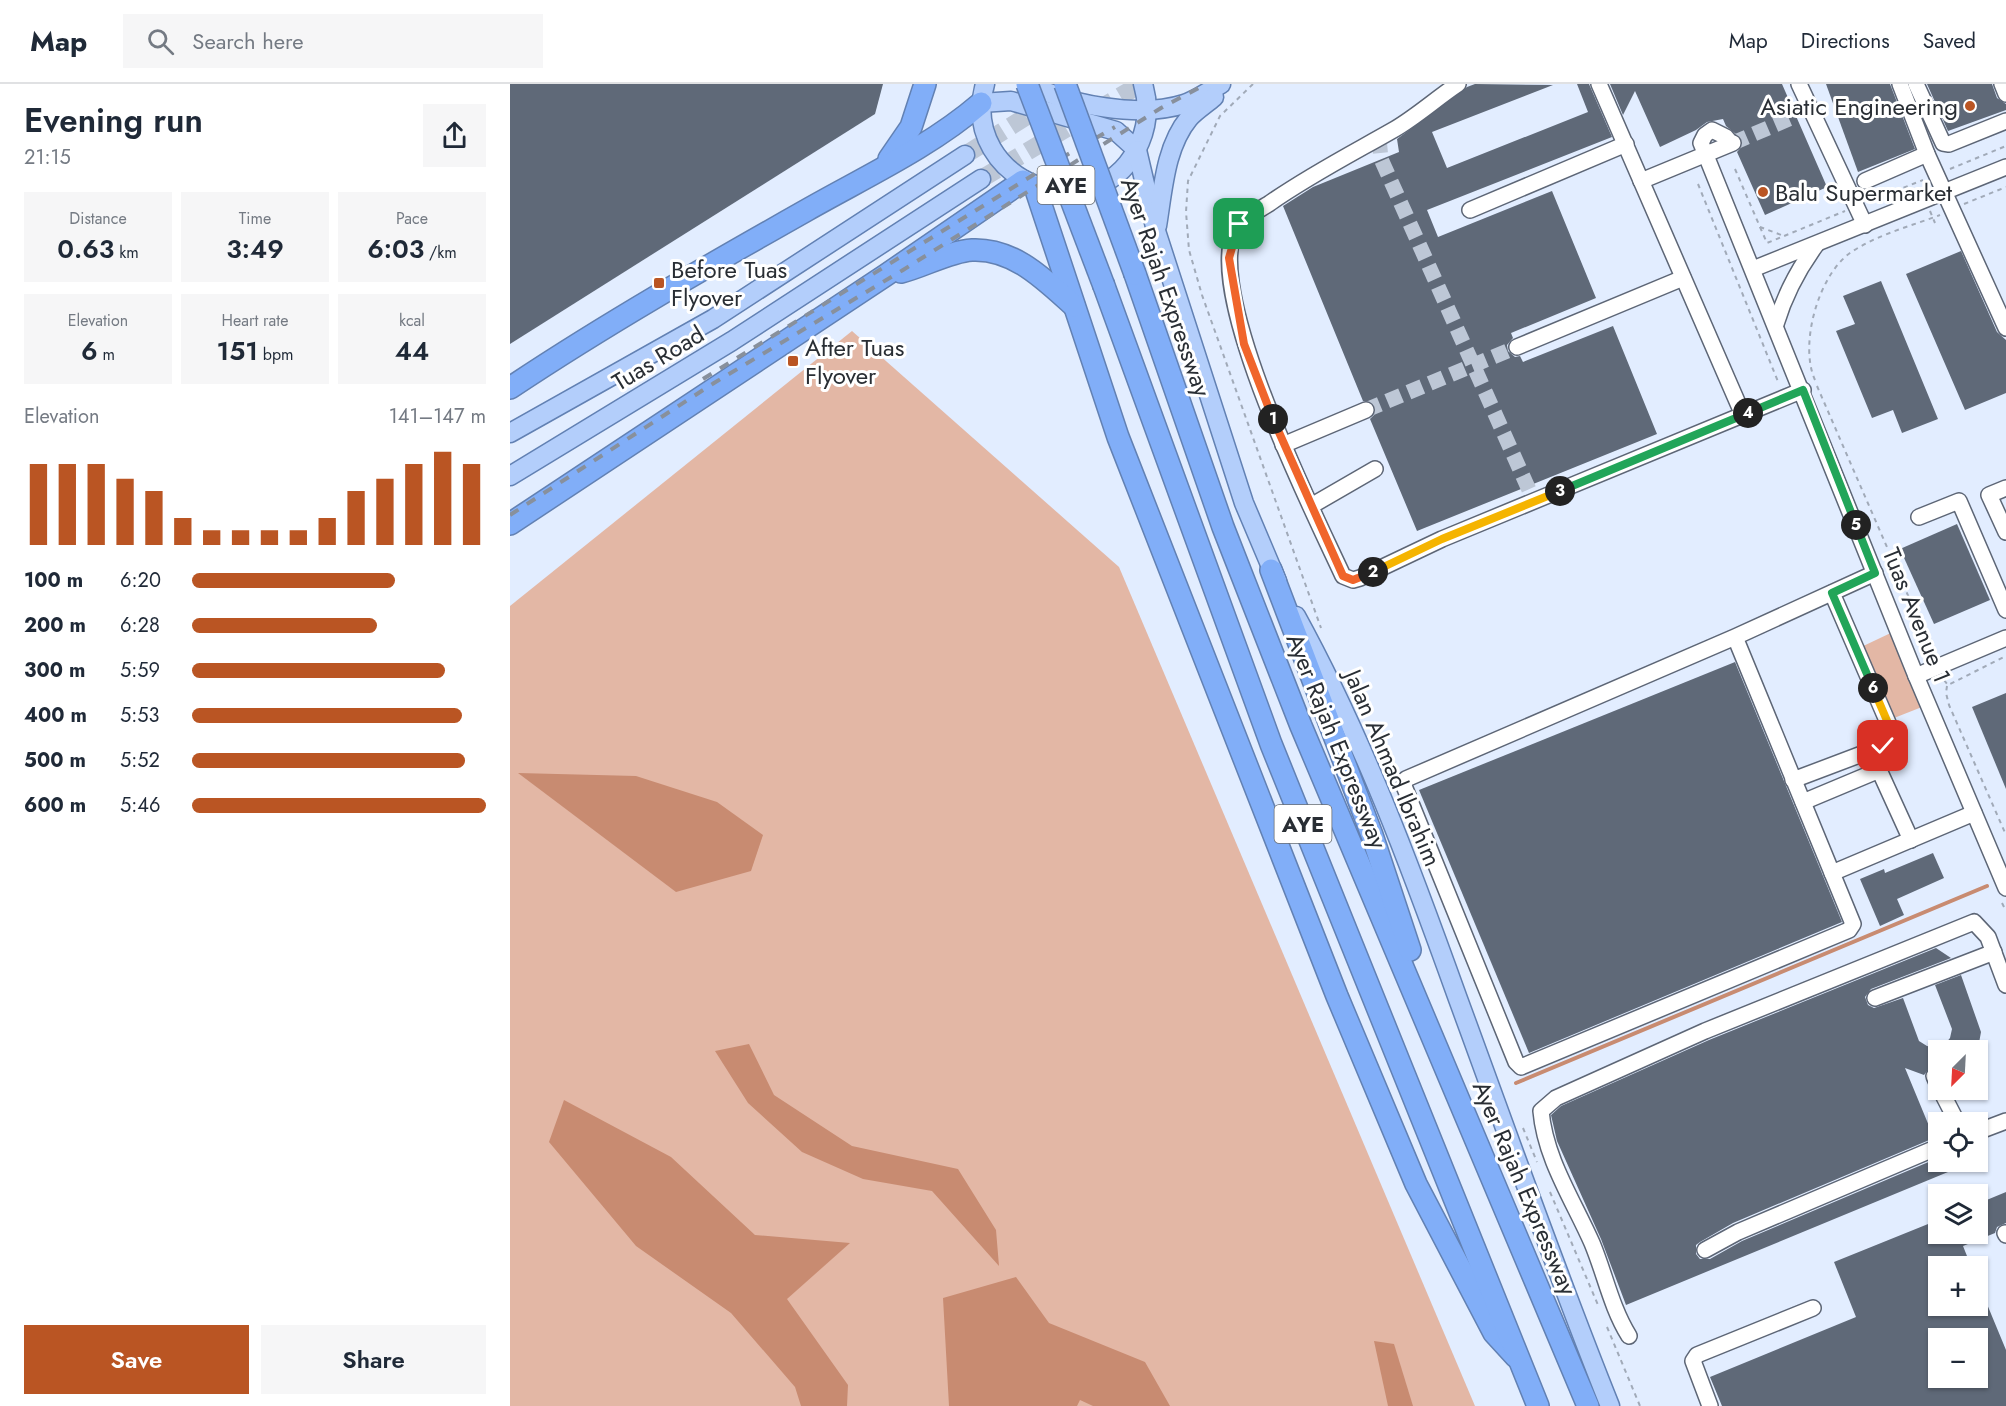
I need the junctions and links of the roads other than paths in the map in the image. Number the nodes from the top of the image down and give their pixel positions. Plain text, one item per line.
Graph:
1 (925, 84) edge
2 (1028, 84) edge
3 (1065, 84) edge
4 (1143, 84) edge
5 (1221, 84) edge
6 (1229, 84) edge
7 (1458, 84) edge
8 (1599, 84) edge
9 (1800, 84) edge
10 (1900, 84) edge
11 (1916, 84) edge
12 (2002, 84) edge
13 (983, 93) edge
14 (2006, 94) edge
15 (1811, 109) junction
16 (1148, 111) junction
17 (1796, 116) tunnel mouth
18 (2006, 121) edge
19 (1732, 143) tunnel mouth
20 (1626, 144) junction
21 (1137, 150) junction
22 (1705, 153) junction
23 (1927, 154) junction
24 (965, 155) tunnel mouth
25 (883, 167) junction
26 (2006, 167) edge
27 (981, 179) tunnel mouth
28 (1641, 181) junction
29 (1865, 181) dead end
30 (1029, 184) junction
31 (1944, 192) junction
32 (1470, 210) dead end
33 (1865, 225) junction
34 (1156, 231) junction
35 (1818, 244) junction
36 (1753, 269) junction
37 (886, 275) junction
38 (1683, 278) junction
39 (1074, 307) junction
40 (1776, 324) junction
41 (2006, 328) edge
42 (1516, 347) tunnel mouth
43 (510, 388) edge
44 (1803, 390) junction
45 (1366, 410) tunnel mouth
46 (1743, 415) junction
47 (510, 433) edge
48 (1283, 445) junction
49 (1375, 469) dead end
50 (510, 476) edge
51 (2006, 488) edge
52 (1311, 506) junction
53 (1919, 517) dead end
54 (510, 524) edge
55 (2006, 532) edge
56 (1271, 570) junction
57 (1875, 573) junction
58 (1832, 593) junction
59 (2006, 610) edge
60 (1735, 637) junction
61 (2006, 638) edge
62 (1916, 676) junction
63 (1793, 780) junction
64 (1803, 802) junction
65 (1974, 813) junction
66 (1911, 840) junction
67 (1832, 873) junction
68 (2006, 888) edge
69 (2006, 937) edge
70 (1993, 948) junction
71 (2006, 985) edge
72 (1875, 998) dead end
73 (1452, 1080) junction
74 (2006, 1121) edge
75 (1988, 1128) edge
76 (1928, 1152) edge
77 (1705, 1250) dead end
78 (1813, 1308) dead end
79 (1629, 1336) dead end
80 (1516, 1356) junction
81 (1538, 1406) edge
82 (1588, 1406) edge
83 (1610, 1406) edge
84 (1710, 1406) edge

1 - 25 highway
2 - 16 main road
2 - 80 highway, AYE, bridge
3 - 73 highway, Ayer Rajah Expressway / AYE, bridge
4 - 16 main road
5 - 16 main road
6 - 34 main road
7 - 48 street
8 - 20 street
9 - 15 street
10 - 23 street
11 - 18 street
12 - 14 street
13 - 21 main road
13 - 25 highway
13 - 30 main road
15 - 17 street
15 - 33 street
16 - 21 main road
19 - 22 street
20 - 28 street
20 - 32 street
21 - 30 main road
21 - 34 main road, Jalan Ahmad Ibrahim
22 - 28 street
22 - 36 street, Tuas Avenue 1
23 - 29 street
23 - 31 street
24 - 47 main road, Tuas Road
25 - 43 highway
26 - 31 street
27 - 50 main road, Tuas Road
28 - 38 street
30 - 37 highway
30 - 39 highway
31 - 33 street
31 - 41 street
33 - 35 street
34 - 56 main road, Jalan Ahmad Ibrahim
35 - 36 street
35 - 40 street
36 - 40 street, Tuas Avenue 1
37 - 39 highway
37 - 54 highway
38 - 42 street
38 - 46 street
39 - 80 highway
40 - 44 street, Tuas Avenue 1
44 - 46 street
44 - 57 street, Tuas Avenue 1
45 - 48 street
46 - 52 street
48 - 52 street
49 - 52 street
51 - 55 street
53 - 59 street
56 - 73 highway
56 - 83 main road, Jalan Ahmad Ibrahim
57 - 58 street
57 - 62 street, Tuas Avenue 1
58 - 60 street
58 - 63 street
60 - 63 street
60 - 67 street
61 - 62 street
62 - 65 street, Tuas Avenue 1
63 - 64 street
64 - 66 street
64 - 67 street
65 - 66 street
65 - 68 street, Tuas Avenue 1
66 - 67 street
69 - 70 street
70 - 71 street
70 - 72 street
70 - 79 street
73 - 82 highway, Ayer Rajah Expressway / AYE
74 - 75 street
76 - 77 street
78 - 84 street
80 - 81 highway, AYE

